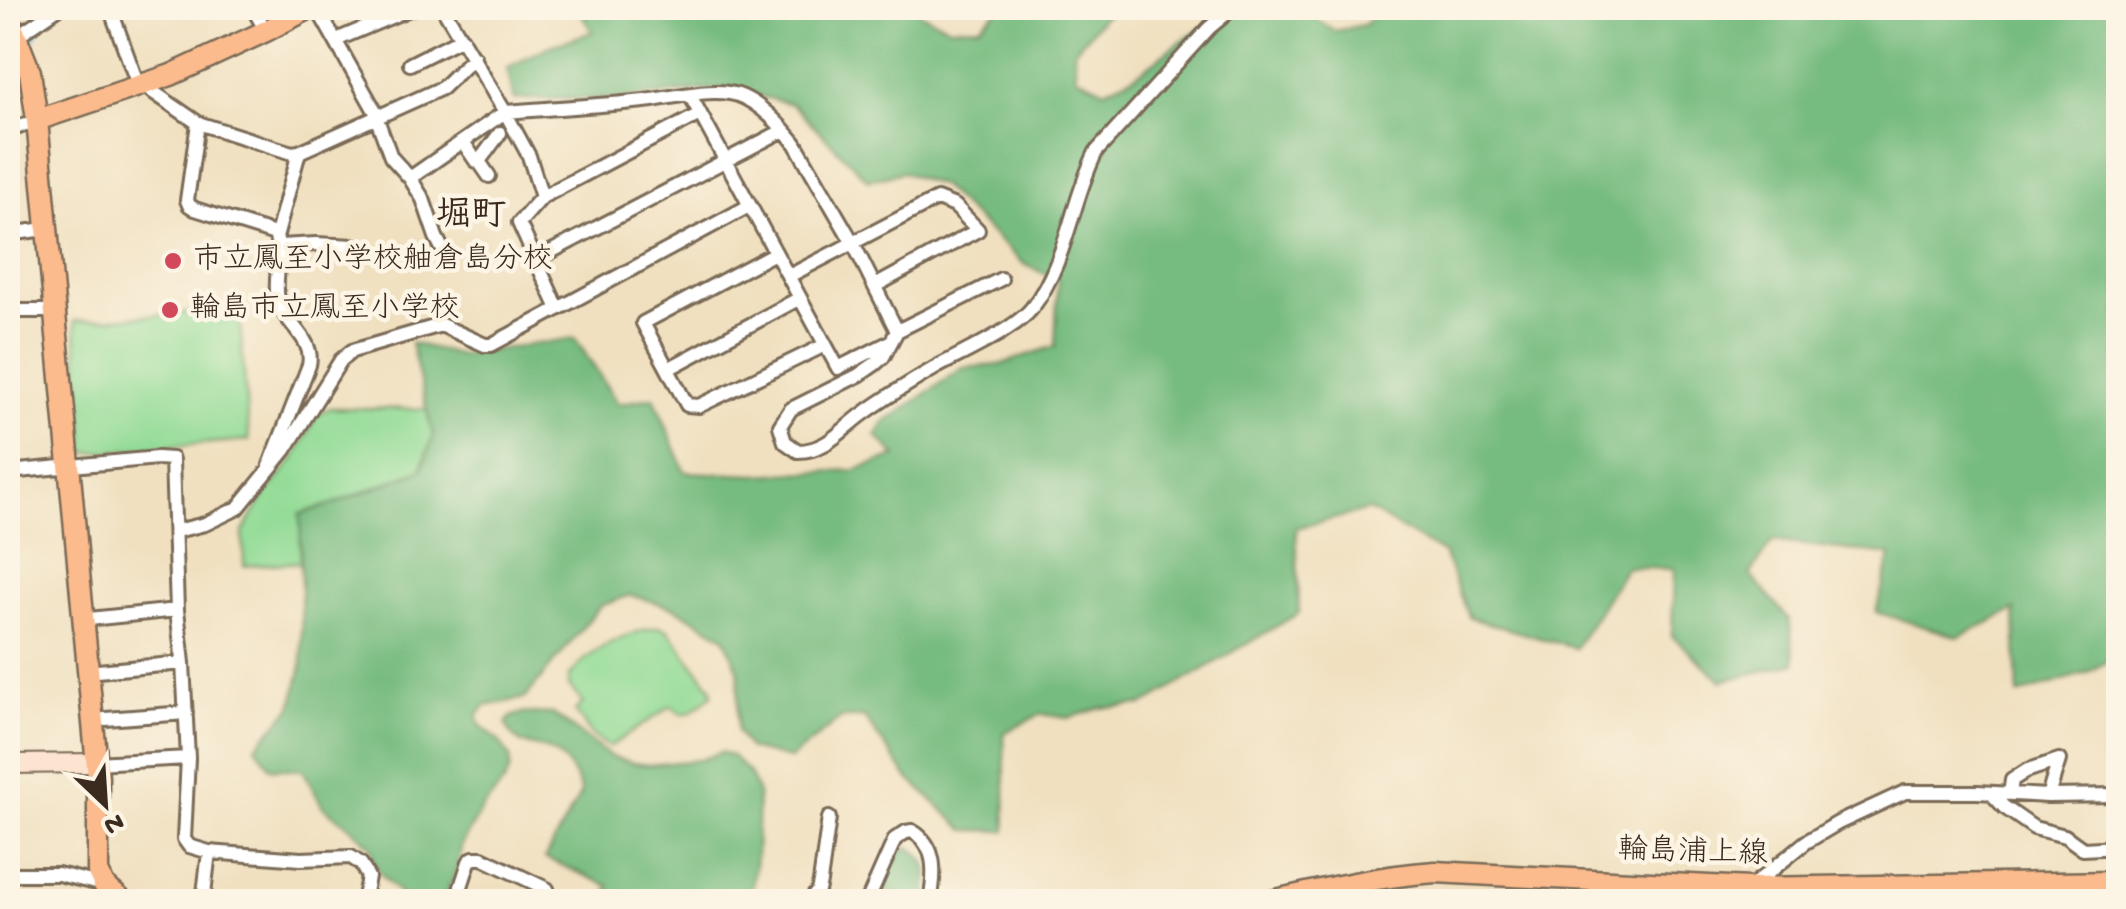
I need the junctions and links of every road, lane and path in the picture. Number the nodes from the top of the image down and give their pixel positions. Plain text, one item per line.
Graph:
1 (57, 8) edge
2 (110, 8) edge
3 (253, 8) edge
4 (314, 8) edge
5 (412, 8) edge
6 (444, 8) edge
7 (1233, 8) edge
8 (8, 16) edge
9 (266, 31) junction
10 (462, 38) junction
11 (12, 39) edge
12 (336, 40) junction
13 (474, 57) junction
14 (410, 64) dead end
15 (141, 85) junction
16 (690, 95) junction
17 (505, 112) junction
18 (700, 114) junction
19 (378, 118) junction
20 (37, 120) junction
21 (198, 123) junction
22 (8, 130) edge
23 (784, 130) junction
24 (500, 133) dead end
25 (463, 142) junction
26 (299, 152) junction
27 (478, 160) junction
28 (726, 161) junction
29 (488, 176) dead end
30 (410, 178) junction
31 (542, 197) junction
32 (749, 206) junction
33 (46, 229) junction
34 (8, 234) edge
35 (278, 242) junction
36 (852, 242) junction
37 (355, 246) dead end
38 (775, 252) junction
39 (446, 256) dead end
40 (535, 260) junction
41 (789, 276) junction
42 (1001, 279) dead end
43 (875, 286) junction
44 (800, 298) junction
45 (56, 307) junction
46 (558, 309) junction
47 (8, 311) edge
48 (894, 337) junction
49 (826, 345) junction
50 (668, 369) junction
51 (69, 467) junction
52 (270, 468) junction
53 (8, 472) edge
54 (176, 531) junction
55 (177, 610) junction
56 (82, 617) junction
57 (183, 663) junction
58 (87, 672) junction
59 (186, 712) junction
60 (92, 720) junction
61 (188, 758) junction
62 (96, 762) junction
63 (8, 764) edge
64 (1991, 793) junction
65 (2010, 794) junction
66 (2118, 794) edge
67 (2048, 796) junction
68 (828, 818) dead end
69 (2118, 847) edge
70 (209, 852) junction
71 (8, 874) edge
72 (2118, 882) edge
73 (104, 885) junction
74 (1750, 888) junction
75 (124, 902) edge
76 (203, 902) edge
77 (363, 902) edge
78 (456, 902) edge
79 (546, 902) edge
80 (809, 902) edge
81 (867, 902) edge
82 (930, 902) edge
83 (1268, 902) edge

1 - 11 street
2 - 15 street
3 - 9 street
4 - 9 main road
4 - 12 street
5 - 12 street
6 - 10 street
7 - 48 street
8 - 11 main road
9 - 15 main road
10 - 13 street
10 - 14 street
11 - 20 main road
12 - 19 street
13 - 17 street
13 - 19 street
15 - 20 main road
15 - 21 street
16 - 17 street
16 - 18 street
16 - 23 street
17 - 25 street
17 - 31 street
18 - 28 street
18 - 31 street
19 - 26 street
19 - 30 street
20 - 22 street
20 - 33 main road
21 - 26 street
21 - 35 street
23 - 28 street
23 - 36 street
24 - 27 street
25 - 27 street
25 - 30 street
26 - 35 street
27 - 29 street
28 - 32 street
28 - 40 street
30 - 39 street
31 - 40 street
32 - 38 street
32 - 46 street
33 - 34 street
33 - 45 main road
35 - 37 street
35 - 52 street
36 - 41 street
36 - 43 street
36 - 43 street
38 - 41 street
38 - 50 street
40 - 46 street
41 - 44 street
42 - 48 street
43 - 48 street
44 - 49 street
44 - 50 street
45 - 47 street
45 - 51 main road
46 - 52 street
48 - 49 street
49 - 50 street
51 - 53 street
51 - 54 street
51 - 56 main road
52 - 54 street
54 - 55 street
55 - 56 street
55 - 57 street
56 - 58 main road
57 - 58 street
57 - 59 street
58 - 60 main road
59 - 60 street
59 - 61 street
60 - 62 main road
61 - 62 street
61 - 70 street
62 - 63 main road
62 - 73 main road
64 - 65 street
64 - 69 street
64 - 74 street
65 - 67 street
65 - 67 street
66 - 67 street
68 - 80 street
70 - 76 street
70 - 77 street
71 - 73 street
72 - 74 main road, 輪島浦上線
73 - 75 main road
74 - 83 main road, 輪島浦上線
78 - 79 street
81 - 82 street

